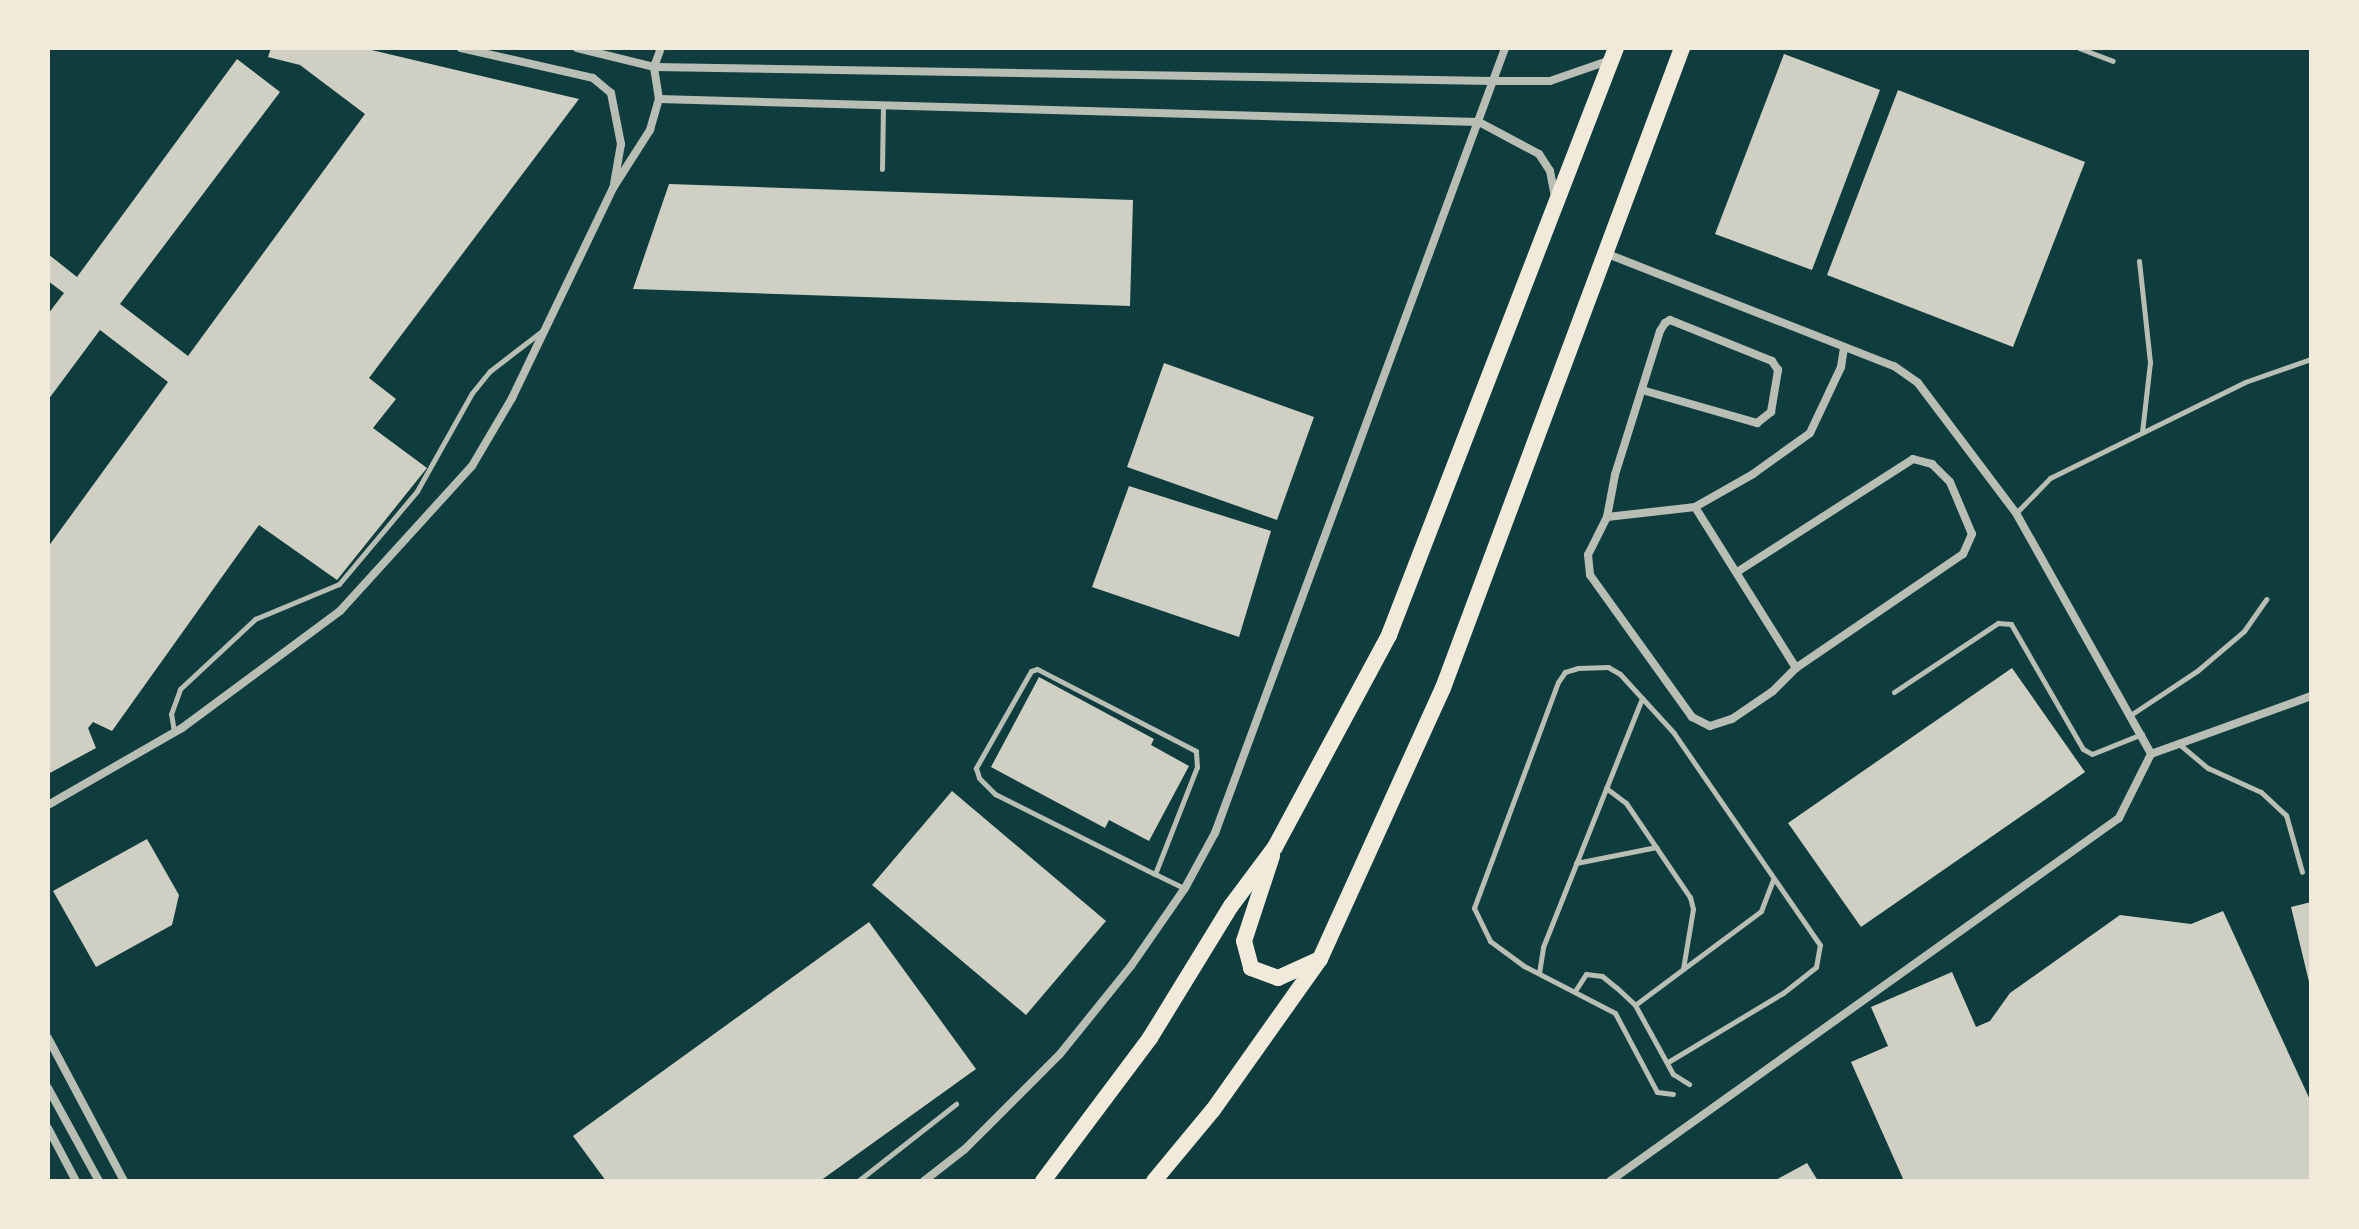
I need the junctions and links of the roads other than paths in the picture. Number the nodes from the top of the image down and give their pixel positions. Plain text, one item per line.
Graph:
1 (461, 48) edge
2 (577, 48) edge
3 (661, 48) edge
4 (1505, 48) edge
5 (1682, 48) edge
6 (2079, 48) edge
7 (1614, 54) edge
8 (2113, 61) dead end
9 (654, 67) junction
10 (1493, 81) junction
11 (659, 99) junction
12 (883, 108) junction
13 (1479, 122) junction
14 (882, 169) dead end
15 (613, 188) junction
16 (1555, 201) junction
17 (1605, 253) junction
18 (2139, 261) dead end
19 (546, 327) junction
20 (1844, 347) junction
21 (2311, 359) edge
22 (1642, 390) junction
23 (2142, 433) junction
24 (1695, 507) junction
25 (2016, 513) junction
26 (1607, 517) junction
27 (1737, 572) junction
28 (2266, 599) dead end
29 (1796, 668) junction
30 (1894, 692) dead end
31 (2311, 696) edge
32 (1642, 698) junction
33 (2132, 714) junction
34 (174, 732) junction
35 (2142, 734) junction
36 (2178, 743) junction
37 (2151, 754) junction
38 (1606, 788) junction
39 (48, 805) edge
40 (1275, 847) junction
41 (1656, 847) junction
42 (1575, 864) junction
43 (2302, 872) dead end
44 (1155, 874) junction
45 (1773, 880) junction
46 (1185, 888) junction
47 (1320, 959) junction
48 (1683, 969) junction
49 (1539, 973) junction
50 (1575, 991) junction
51 (1635, 1005) junction
52 (48, 1038) edge
53 (1668, 1062) junction
54 (1689, 1084) dead end
55 (48, 1088) edge
56 (1673, 1094) dead end
57 (956, 1104) dead end
58 (48, 1128) edge
59 (76, 1181) edge
60 (99, 1181) edge
61 (124, 1181) edge
62 (858, 1181) edge
63 (924, 1181) edge
64 (1043, 1181) edge
65 (1154, 1181) edge
66 (1610, 1181) edge

1 - 15 street
2 - 9 street
3 - 9 street
4 - 10 street
5 - 17 main road
6 - 8 lane
7 - 10 street
7 - 16 main road
9 - 10 street
9 - 11 street
10 - 13 street
11 - 12 street
11 - 15 street
12 - 13 street
12 - 14 lane
13 - 16 street
13 - 46 street
15 - 19 street
16 - 40 main road
17 - 20 street
17 - 47 main road
18 - 23 lane
19 - 34 street
19 - 34 lane
20 - 24 street
20 - 25 street
21 - 23 lane
22 - 22 street
22 - 26 street
23 - 25 lane
24 - 26 street
24 - 27 street
25 - 33 street
26 - 29 street
27 - 29 street
27 - 29 street
28 - 33 lane
30 - 35 lane
31 - 36 street
32 - 38 lane
32 - 45 lane
32 - 49 lane
33 - 35 street
34 - 39 street
35 - 37 street
36 - 37 street
36 - 43 lane
37 - 66 street
38 - 41 lane
38 - 42 lane
40 - 47 main road
40 - 64 main road
41 - 42 lane
41 - 48 lane
42 - 49 lane
44 - 44 lane
44 - 46 lane
45 - 48 lane
45 - 53 lane
46 - 63 street
47 - 65 main road
48 - 51 lane
49 - 50 lane
50 - 51 lane
50 - 56 lane
51 - 53 lane
52 - 61 street
53 - 54 lane
55 - 60 street
57 - 62 lane
58 - 59 street

